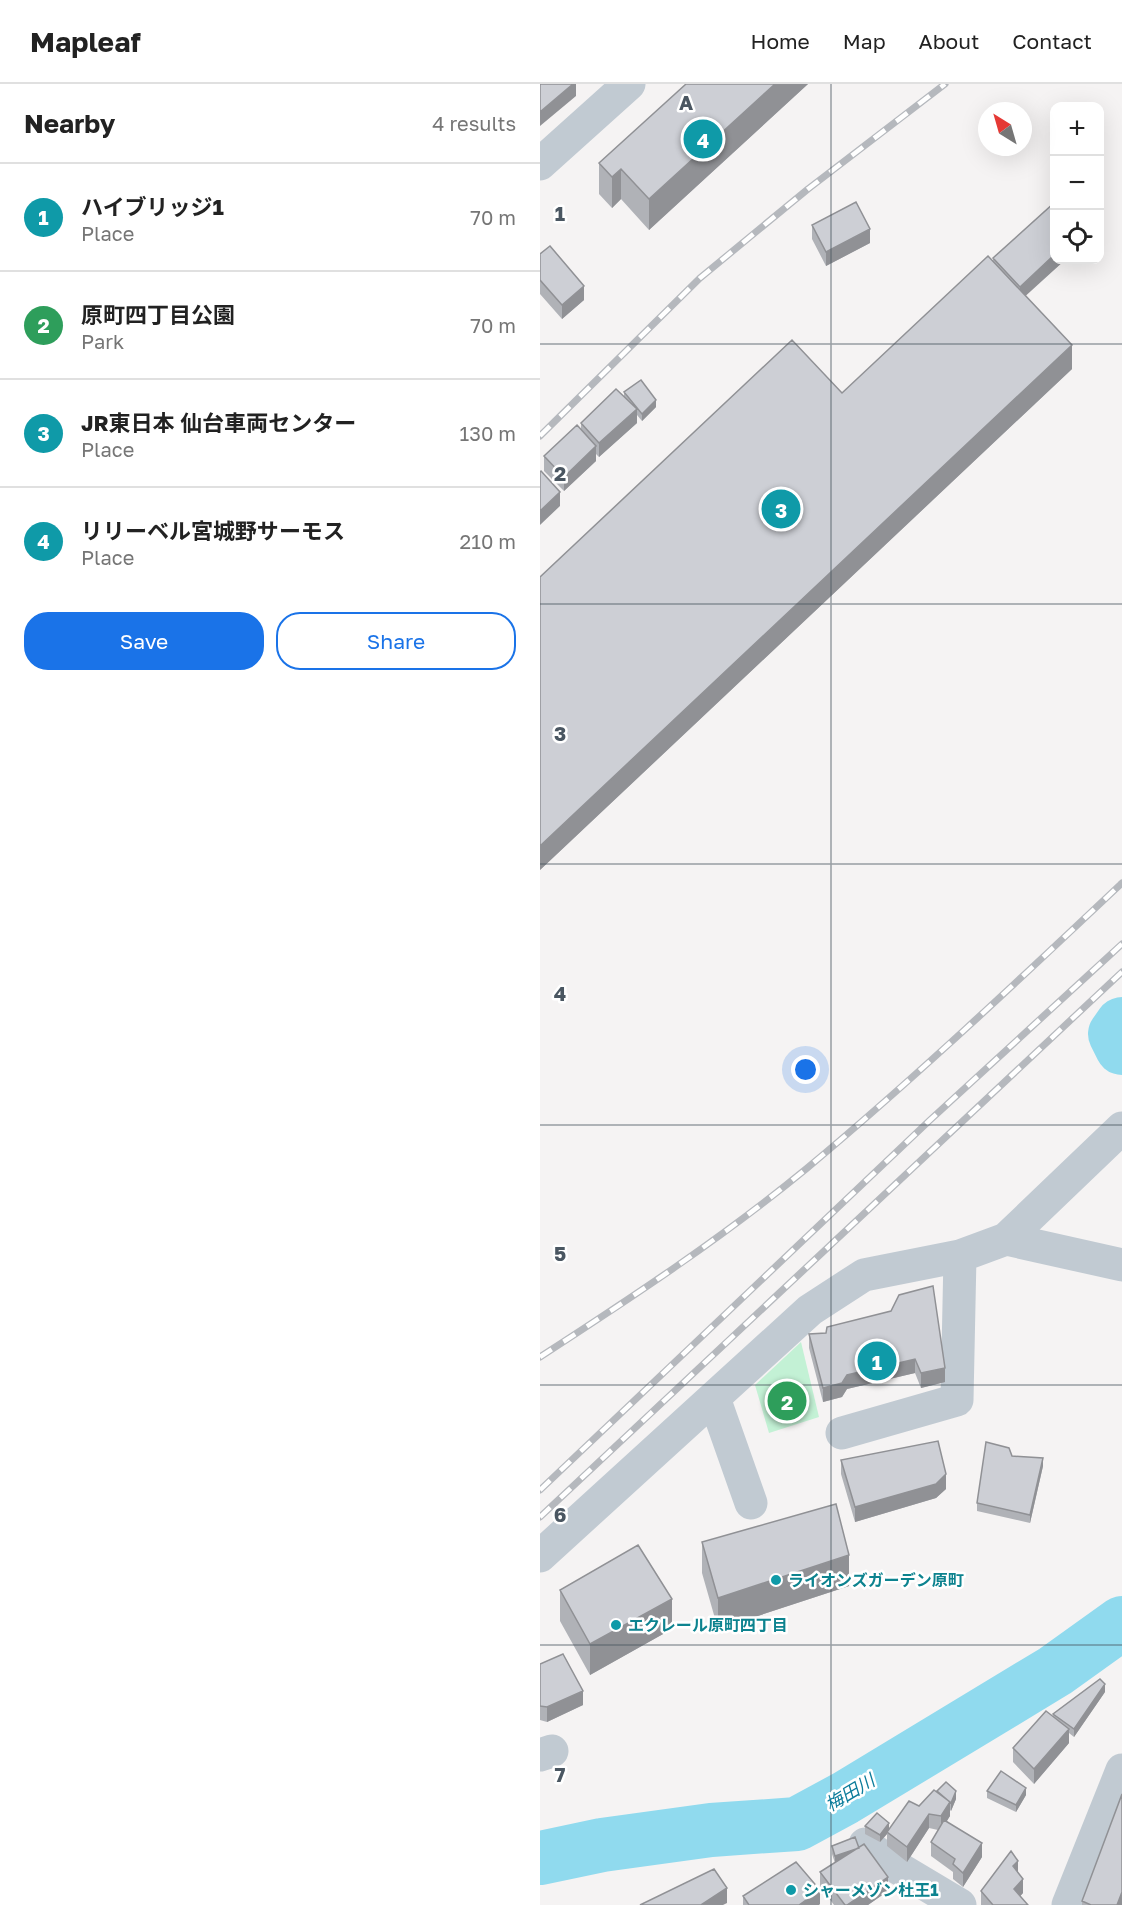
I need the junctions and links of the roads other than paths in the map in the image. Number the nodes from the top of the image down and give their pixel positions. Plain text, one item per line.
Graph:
1 (629, 84) edge
2 (540, 164) edge
3 (1122, 1128) edge
4 (1006, 1239) junction
5 (960, 1256) junction
6 (1122, 1265) edge
7 (714, 1398) junction
8 (842, 1433) dead end
9 (751, 1503) dead end
10 (540, 1556) edge
11 (1122, 1770) edge
12 (865, 1844) edge
13 (960, 1905) edge
14 (1068, 1905) edge

1 - 2 street
3 - 4 street
4 - 5 street
4 - 6 street
5 - 7 street
5 - 8 street
7 - 9 street
7 - 10 street
11 - 14 street
12 - 13 street

